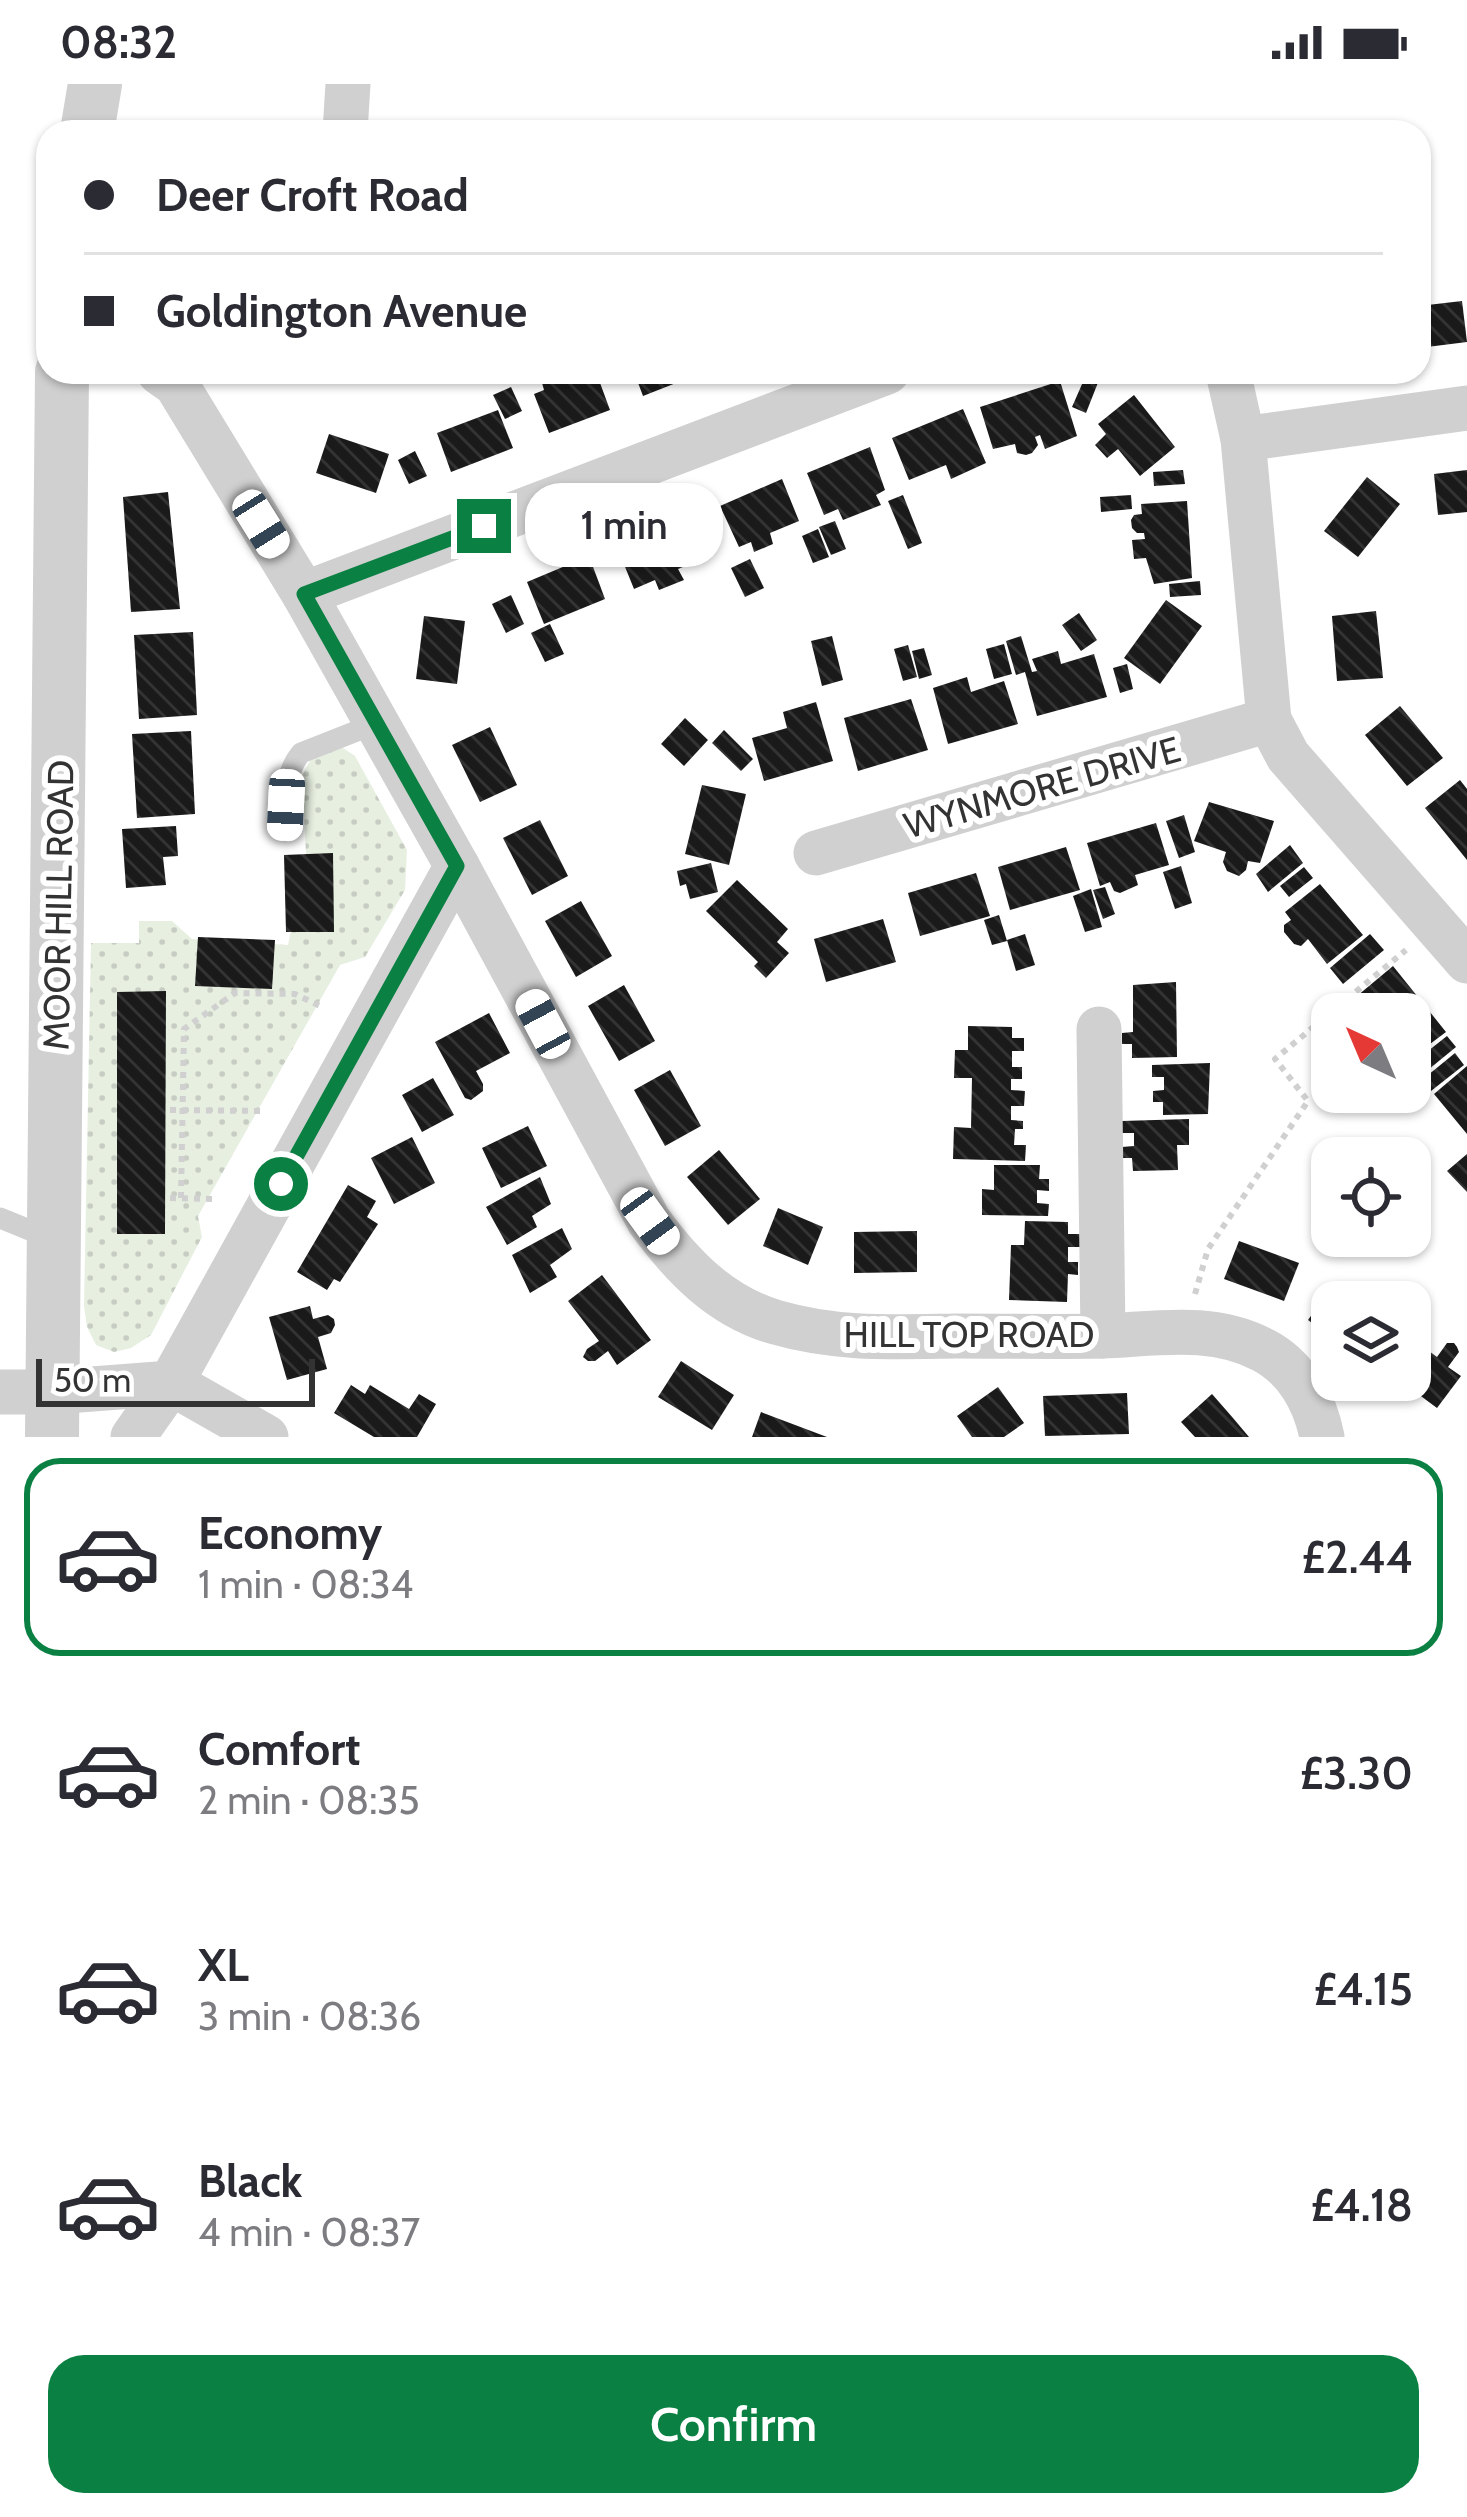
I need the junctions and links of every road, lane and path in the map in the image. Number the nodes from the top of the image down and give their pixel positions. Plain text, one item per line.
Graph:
1 (95, 84) edge
2 (348, 84) edge
3 (88, 120) edge
4 (346, 120) edge
5 (62, 384) edge
6 (176, 384) edge
7 (855, 384) edge
8 (1231, 384) edge
9 (1467, 408) edge
10 (1243, 439) junction
11 (304, 594) junction
12 (1269, 720) junction
13 (377, 723) junction
14 (285, 830) dead end
15 (816, 853) dead end
16 (457, 866) junction
17 (1436, 925) junction
18 (1467, 961) edge
19 (320, 1006) dead end
20 (1100, 1029) dead end
21 (170, 1110) dead end
22 (183, 1110) junction
23 (261, 1111) dead end
24 (170, 1198) dead end
25 (181, 1198) junction
26 (212, 1199) dead end
27 (0, 1218) edge
28 (55, 1240) junction
29 (1184, 1332) junction
30 (1103, 1336) junction
31 (171, 1382) junction
32 (35, 1407) edge
33 (133, 1437) edge
34 (266, 1437) edge
35 (1322, 1437) edge

1 - 3 street
2 - 4 street
5 - 28 street, MOOR HILL ROAD
6 - 11 street, HILL TOP ROAD
7 - 11 street
8 - 10 street
9 - 10 street
10 - 12 street
11 - 13 street, HILL TOP ROAD
12 - 15 street, WYNMORE DRIVE
12 - 17 street
13 - 14 lane
13 - 16 street, HILL TOP ROAD
16 - 30 street, HILL TOP ROAD
16 - 31 street
17 - 18 street
17 - 29 path
19 - 22 path
20 - 30 street
21 - 22 path
22 - 23 path
22 - 25 path
24 - 25 path
25 - 26 path
27 - 28 lane
28 - 32 street, MOOR HILL ROAD
29 - 30 street, HILL TOP ROAD
29 - 35 street, HILL TOP ROAD
31 - 32 street
31 - 33 street
31 - 34 street

